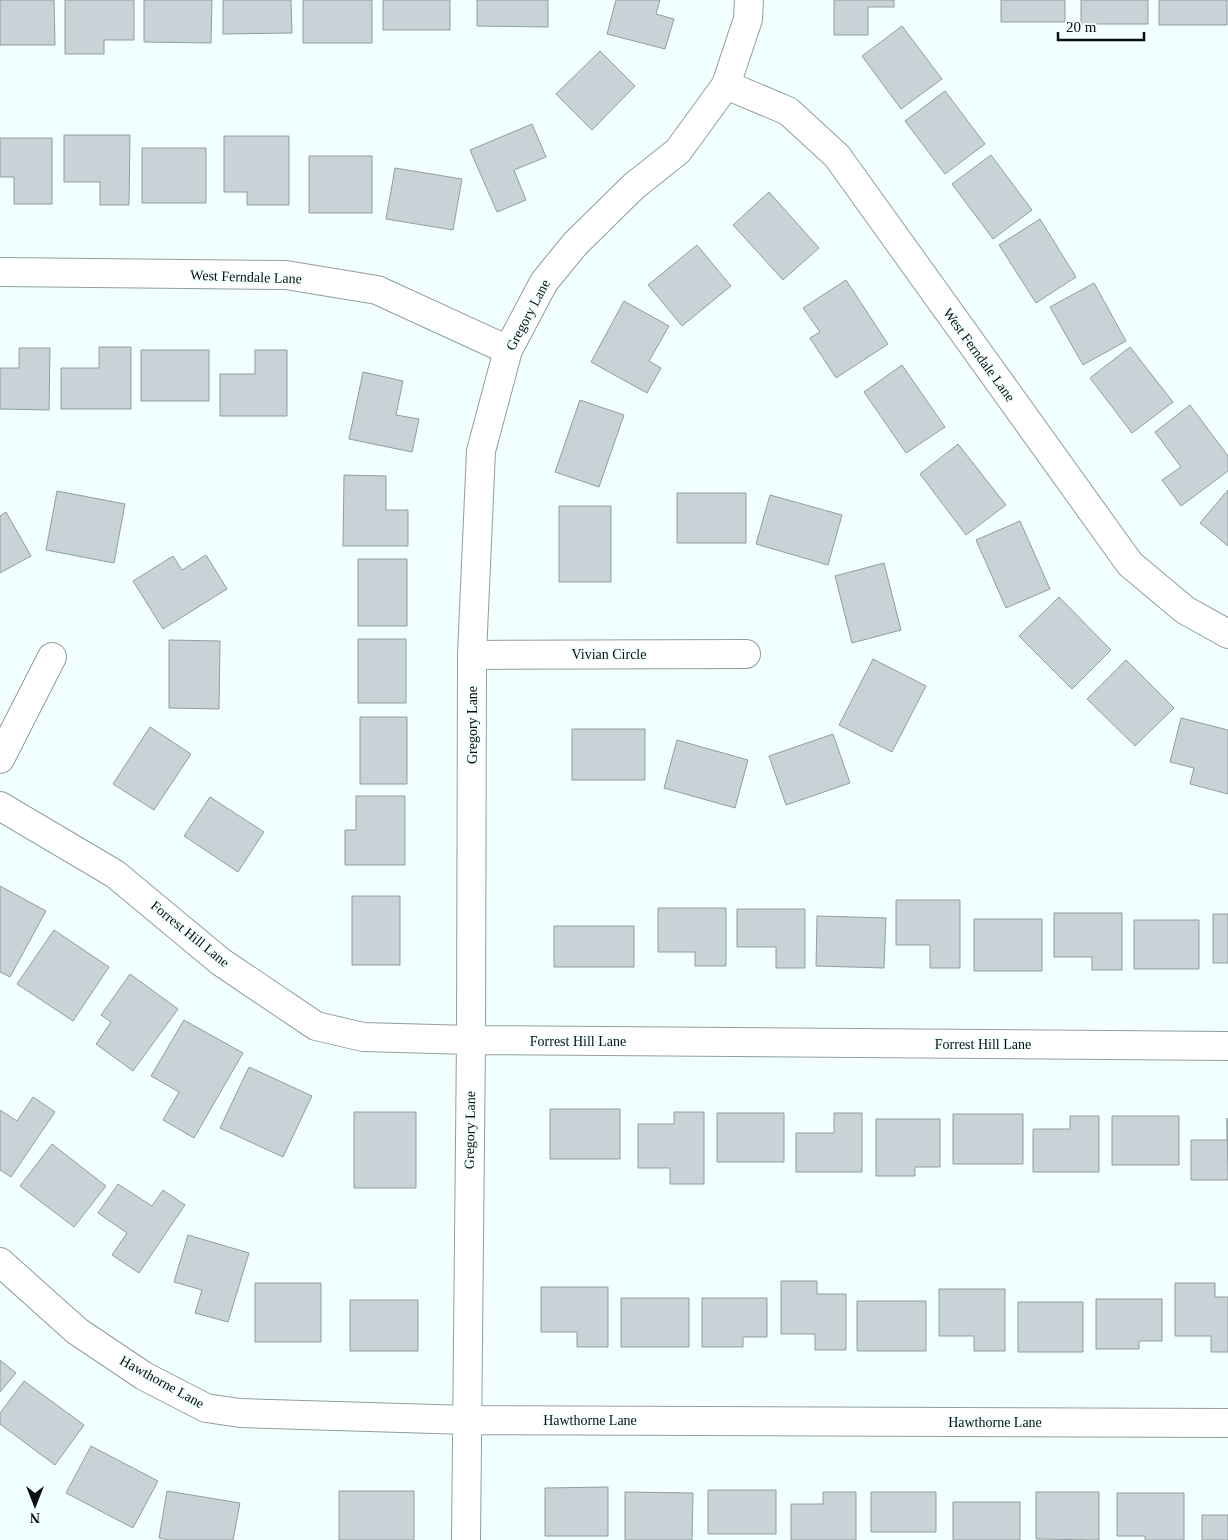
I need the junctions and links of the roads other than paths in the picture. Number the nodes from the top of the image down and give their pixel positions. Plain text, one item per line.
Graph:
1 (749, 0) edge
2 (726, 85) junction
3 (0, 272) edge
4 (508, 350) junction
5 (1228, 634) edge
6 (746, 654) dead end
7 (472, 655) junction
8 (52, 657) dead end
9 (0, 759) edge
10 (0, 806) edge
11 (471, 1040) junction
12 (1228, 1046) edge
13 (0, 1262) edge
14 (467, 1420) junction
15 (1228, 1423) edge
16 (466, 1540) edge

1 - 2 street, Gregory Lane
2 - 4 street, Gregory Lane
2 - 5 street, West Ferndale Lane
3 - 4 street, West Ferndale Lane
4 - 7 street, Gregory Lane
6 - 7 street, Vivian Circle
7 - 11 street, Gregory Lane
8 - 9 street
10 - 11 street, Forrest Hill Lane
11 - 12 street, Forrest Hill Lane
11 - 14 street, Gregory Lane
13 - 14 street, Hawthorne Lane
14 - 15 street, Hawthorne Lane
14 - 16 street, Gregory Lane

